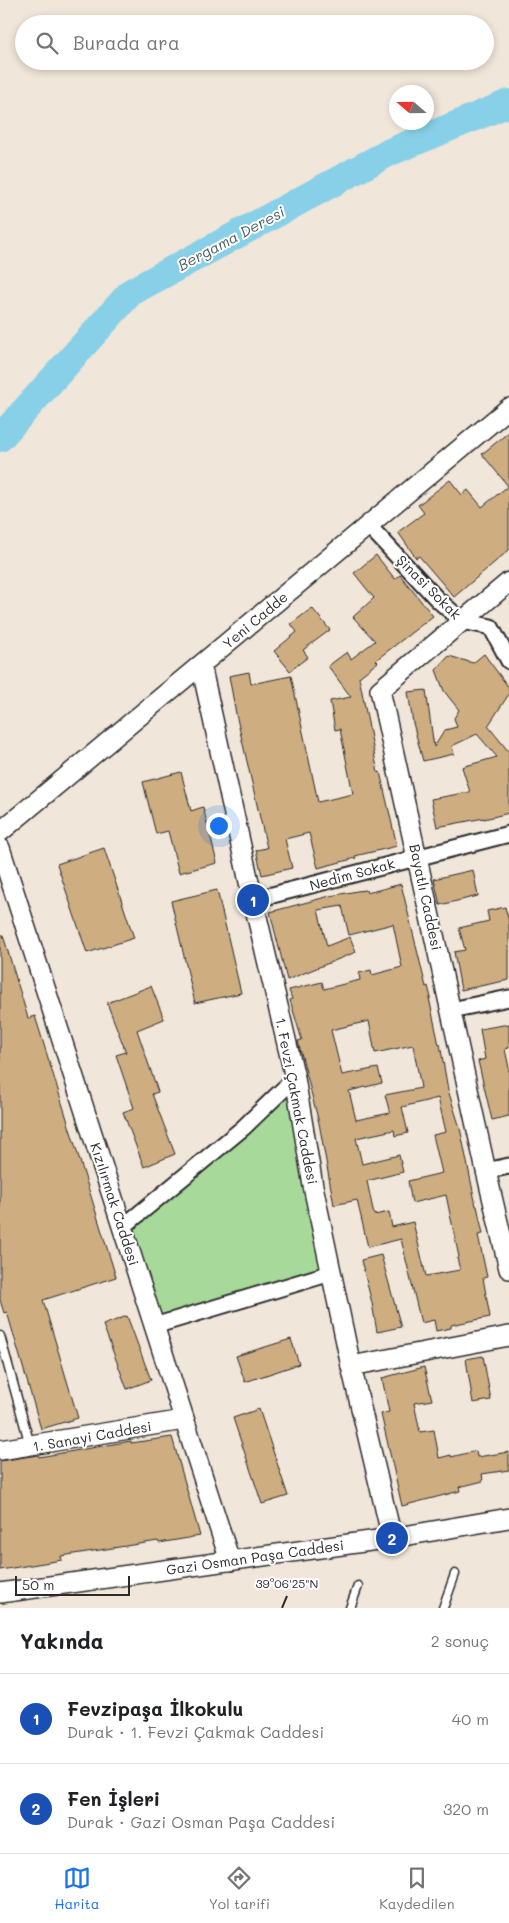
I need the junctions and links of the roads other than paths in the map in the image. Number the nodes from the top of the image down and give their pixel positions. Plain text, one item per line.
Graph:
1 (509, 408) edge
2 (369, 526) junction
3 (509, 582) edge
4 (462, 621) junction
5 (509, 662) edge
6 (201, 665) junction
7 (0, 832) edge
8 (509, 834) edge
9 (0, 848) edge
10 (418, 857) junction
11 (253, 900) junction
12 (509, 998) edge
13 (451, 1010) junction
14 (295, 1078) junction
15 (509, 1166) edge
16 (486, 1171) junction
17 (123, 1227) junction
18 (509, 1268) edge
19 (332, 1273) junction
20 (154, 1326) junction
21 (0, 1336) edge
22 (509, 1336) edge
23 (351, 1366) junction
24 (184, 1420) junction
25 (30, 1446) junction
26 (0, 1450) edge
27 (509, 1518) edge
28 (392, 1538) junction
29 (230, 1561) junction
30 (455, 1574) dead end
31 (358, 1586) dead end
32 (0, 1593) edge
33 (350, 1608) edge
34 (443, 1608) edge

1 - 2 street, Yeni Cadde
2 - 4 street, Şinasi Sokak
2 - 6 street, Yeni Cadde
3 - 4 street, Bayatlı Caddesi
4 - 5 street, Şinasi Sokak
4 - 10 street, Bayatlı Caddesi
6 - 7 street, Yeni Cadde
6 - 11 street, 1. Fevzi Çakmak Caddesi
8 - 10 street, Nedim Sokak
9 - 17 street, Kızılırmak Caddesi
10 - 11 street, Nedim Sokak
10 - 13 street, Bayatlı Caddesi
11 - 14 street, 1. Fevzi Çakmak Caddesi
12 - 13 street
13 - 16 street, Bayatlı Caddesi
14 - 17 street
14 - 19 street, 1. Fevzi Çakmak Caddesi
15 - 16 street
16 - 18 street, Bayatlı Caddesi
17 - 20 street, Kızılırmak Caddesi
19 - 20 street
19 - 23 street, 1. Fevzi Çakmak Caddesi
20 - 24 street, Kızılırmak Caddesi
21 - 25 lane
22 - 23 street
23 - 28 street, 1. Fevzi Çakmak Caddesi
24 - 25 street, 1. Sanayi Caddesi
24 - 29 street, Kızılırmak Caddesi
25 - 26 street, 1. Sanayi Caddesi
27 - 28 street, Gazi Osman Paşa Caddesi
28 - 29 street, Gazi Osman Paşa Caddesi
29 - 32 street, Gazi Osman Paşa Caddesi
30 - 34 lane
31 - 33 lane

